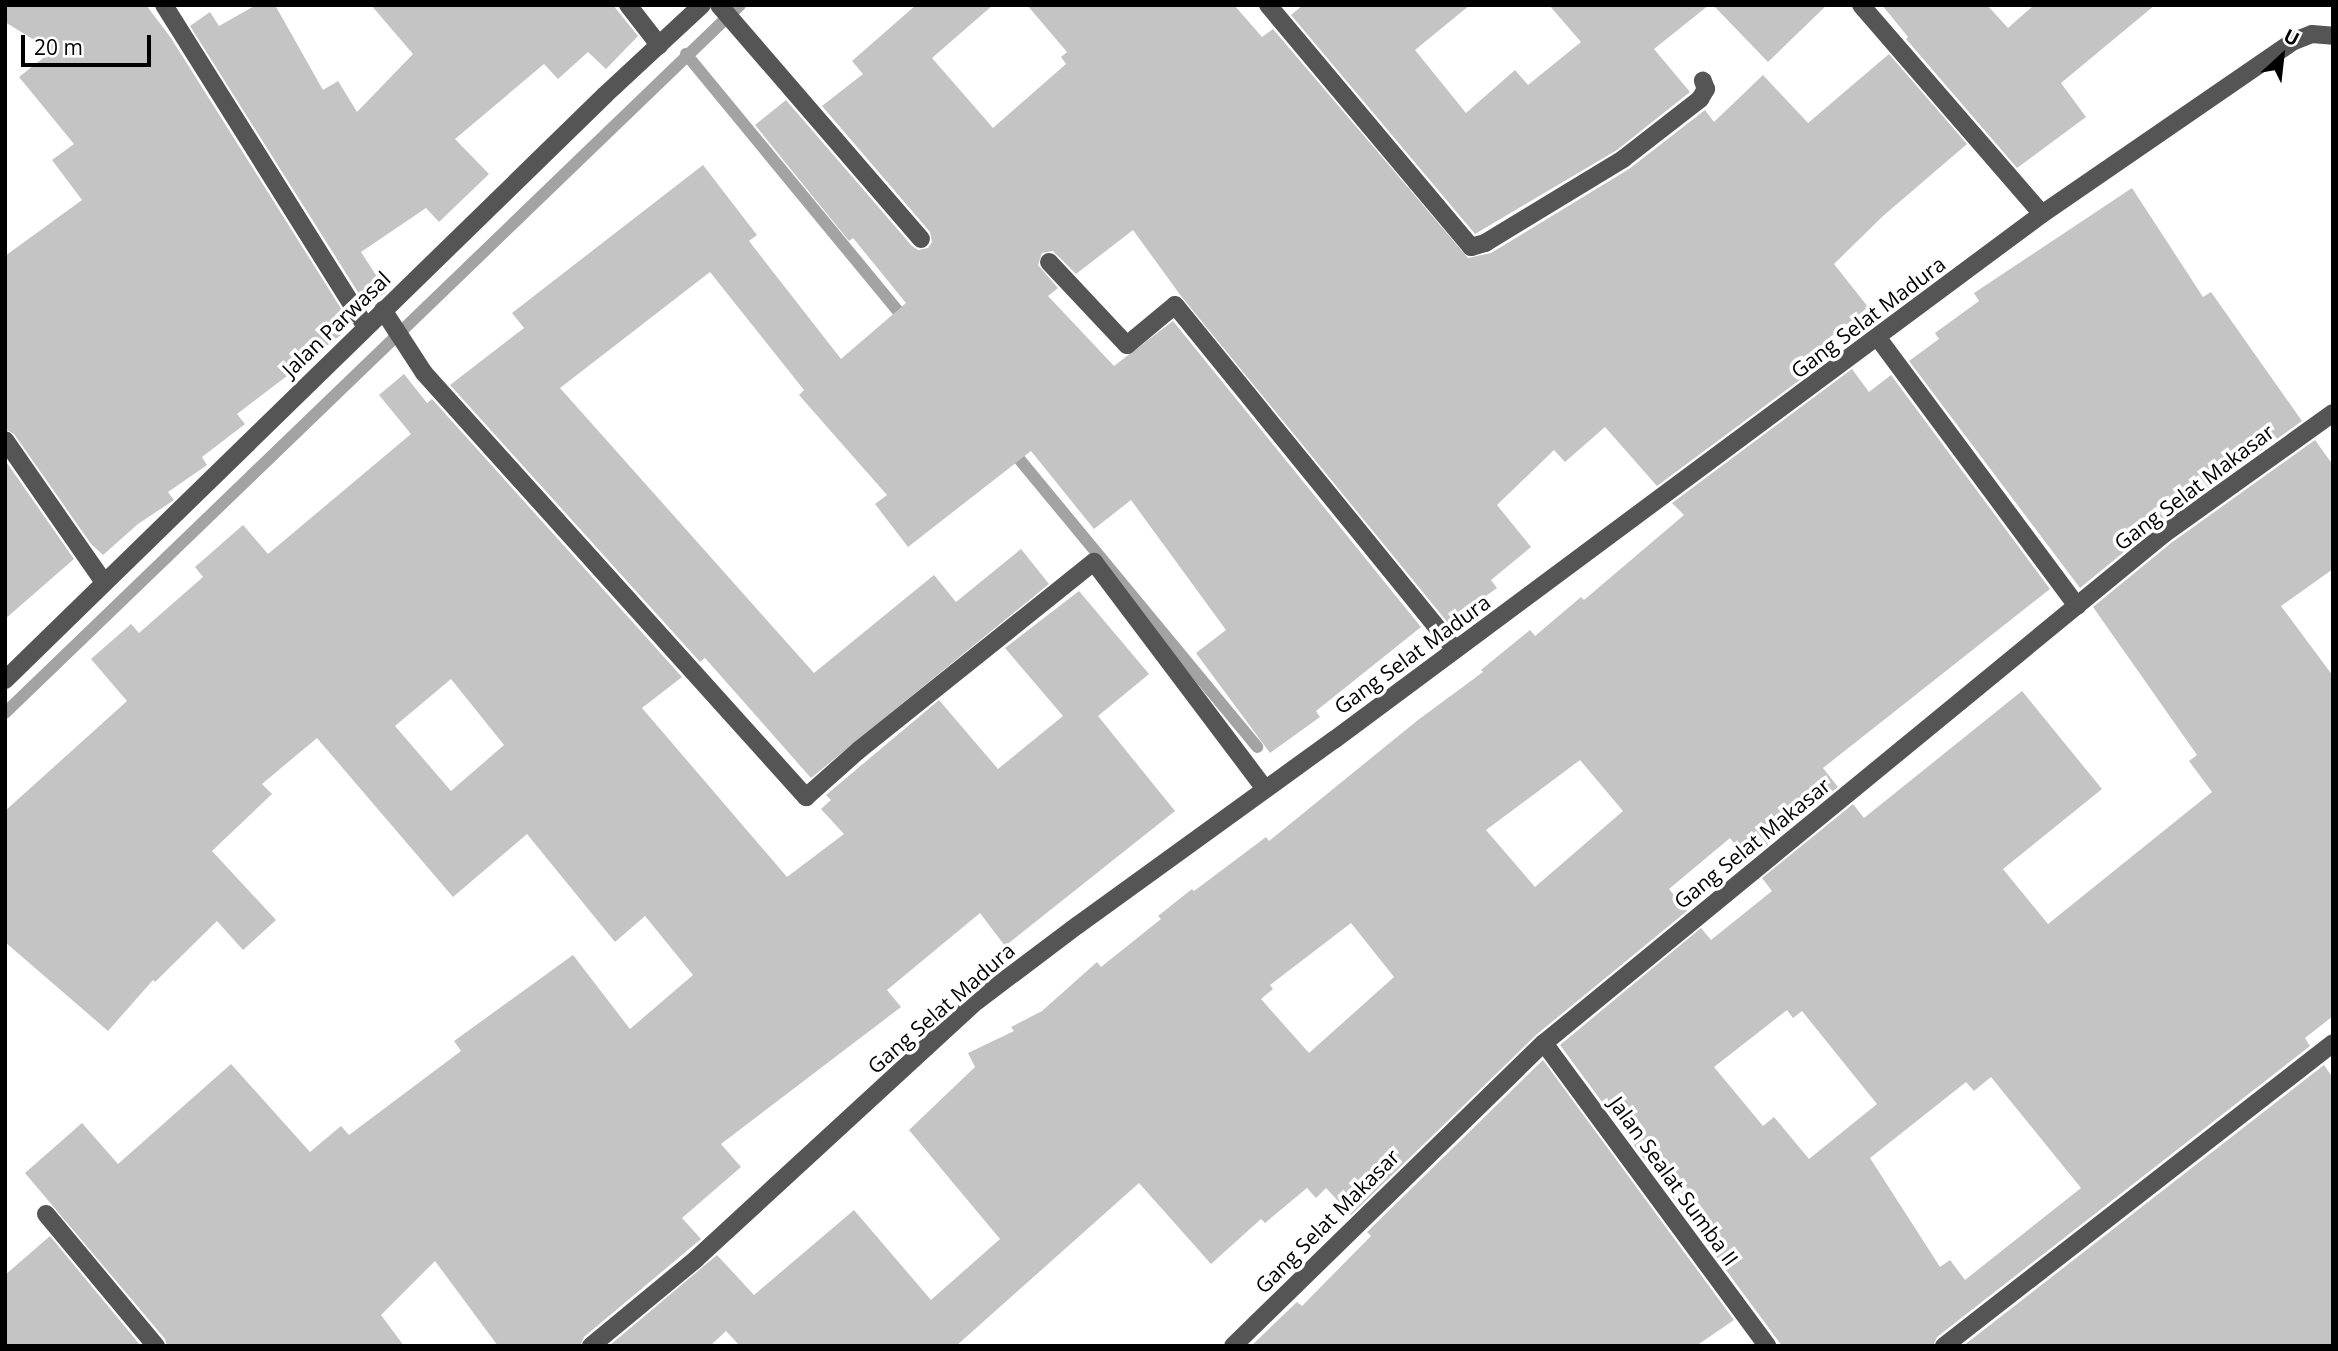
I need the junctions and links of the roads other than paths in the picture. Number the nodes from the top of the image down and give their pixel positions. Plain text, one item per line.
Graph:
1 (164, 5) edge
2 (628, 5) edge
3 (702, 5) edge
4 (719, 5) edge
5 (1268, 5) edge
6 (1861, 5) edge
7 (2333, 36) edge
8 (659, 45) junction
9 (1703, 81) dead end
10 (2042, 214) junction
11 (921, 239) dead end
12 (1049, 262) dead end
13 (388, 315) junction
14 (366, 327) junction
15 (1878, 338) junction
16 (2333, 413) edge
17 (5, 440) edge
18 (103, 581) junction
19 (2077, 606) junction
20 (1455, 650) junction
21 (5, 680) edge
22 (1265, 789) junction
23 (1544, 1043) junction
24 (2333, 1043) edge
25 (46, 1214) dead end
26 (156, 1346) edge
27 (591, 1346) edge
28 (1233, 1346) edge
29 (1767, 1346) edge
30 (1944, 1346) edge

1 - 14 street
2 - 8 street
3 - 8 street, Jalan Parwasal
4 - 11 street
5 - 9 street
6 - 10 street
7 - 10 street, Gang Selat Madura
8 - 13 street, Jalan Parwasal
10 - 15 street, Gang Selat Madura
12 - 20 street
13 - 14 street, Jalan Parwasal
13 - 22 street
14 - 18 street, Jalan Parwasal
15 - 19 street
15 - 20 street, Gang Selat Madura
16 - 19 street, Gang Selat Makasar
17 - 18 street
18 - 21 street, Jalan Parwasal
19 - 23 street, Gang Selat Makasar
20 - 22 street, Gang Selat Madura
22 - 27 street, Gang Selat Madura
23 - 28 street, Gang Selat Makasar
23 - 29 street, Jalan Sealat Sumba II
24 - 30 street
25 - 26 street

